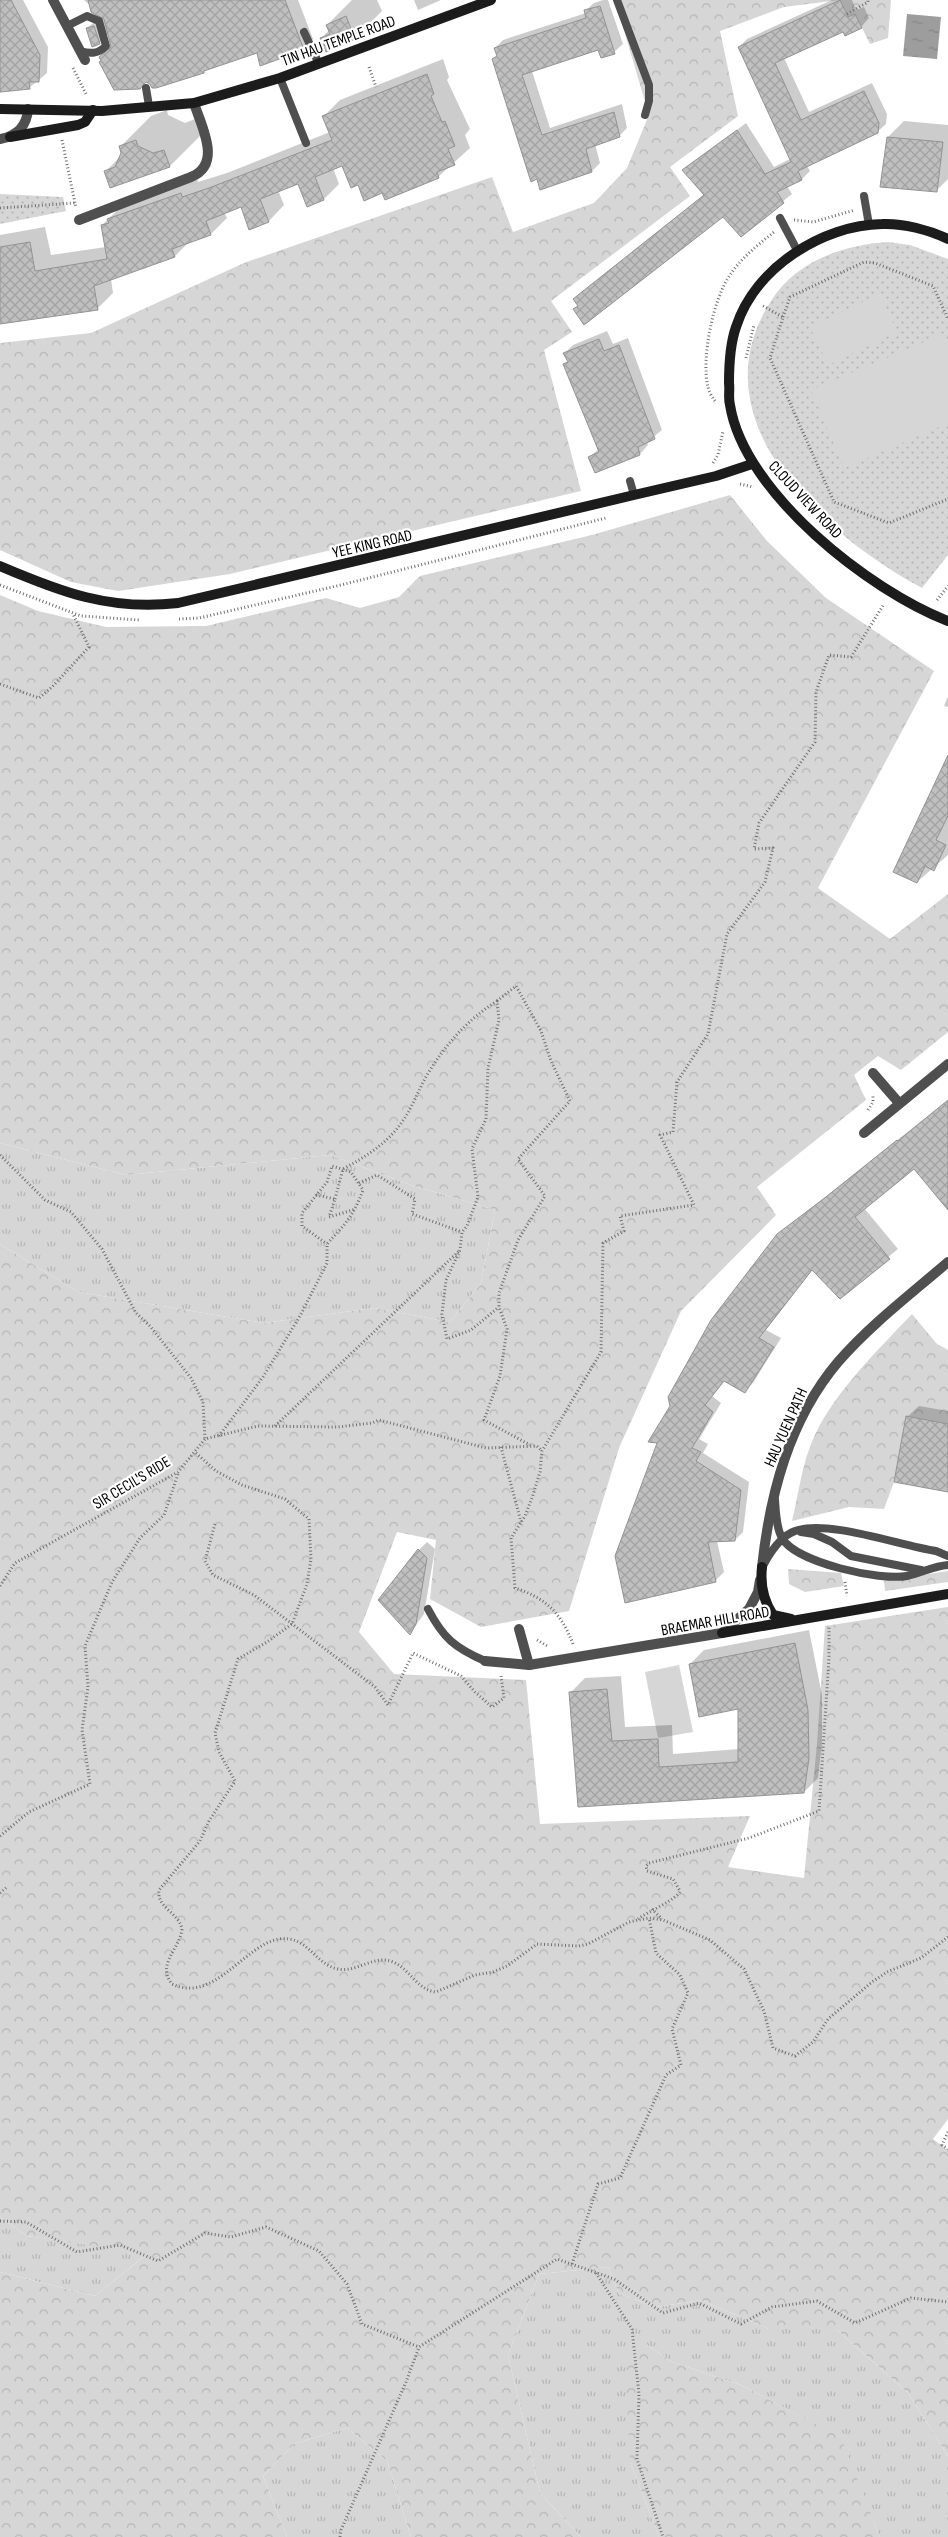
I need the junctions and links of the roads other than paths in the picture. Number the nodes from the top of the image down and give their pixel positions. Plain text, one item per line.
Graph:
1 (53, 0) edge
2 (490, 0) edge
3 (617, 0) edge
4 (67, 26) junction
5 (304, 32) dead end
6 (82, 55) joint
7 (319, 64) junction
8 (280, 78) junction
9 (146, 88) dead end
10 (194, 103) junction
11 (149, 106) junction
12 (0, 109) edge
13 (28, 109) junction
14 (94, 110) junction
15 (645, 115) dead end
16 (5, 138) edge
17 (306, 142) dead end
18 (864, 196) dead end
19 (79, 220) dead end
20 (782, 221) road end
21 (869, 225) junction
22 (948, 239) edge
23 (797, 250) junction
24 (752, 464) junction
25 (630, 481) dead end
26 (634, 496) junction
27 (0, 566) edge
28 (948, 622) edge
29 (948, 1064) edge
30 (873, 1073) dead end
31 (899, 1103) junction
32 (864, 1133) dead end
33 (948, 1262) edge
34 (774, 1492) junction
35 (794, 1531) junction
36 (782, 1539) junction
37 (948, 1556) edge
38 (948, 1564) edge
39 (762, 1567) junction
40 (923, 1571) junction
41 (761, 1579) junction
42 (948, 1594) edge
43 (428, 1609) dead end
44 (802, 1620) junction
45 (520, 1629) road end
46 (722, 1633) junction
47 (486, 1661) joint
48 (529, 1665) junction

1 - 4 street
2 - 7 street, TIN HAU TEMPLE ROAD
3 - 15 lane
4 - 6 street
4 - 6 lane
5 - 7 lane
7 - 8 street, TIN HAU TEMPLE ROAD
8 - 10 street, TIN HAU TEMPLE ROAD
8 - 17 lane
9 - 11 lane
10 - 11 street, TIN HAU TEMPLE ROAD
10 - 19 street
11 - 14 street, TIN HAU TEMPLE ROAD
12 - 13 street, TIN HAU TEMPLE ROAD
13 - 14 street, TIN HAU TEMPLE ROAD
13 - 16 street
14 - 16 street
18 - 21 lane
20 - 23 lane
21 - 22 street, CLOUD VIEW ROAD
21 - 23 street, CLOUD VIEW ROAD
23 - 24 street, CLOUD VIEW ROAD
24 - 26 street, YEE KING ROAD
24 - 28 street, CLOUD VIEW ROAD
25 - 26 lane
26 - 27 street, YEE KING ROAD
29 - 31 street
30 - 31 street
31 - 32 street
33 - 34 street, HAU YUEN PATH
34 - 36 lane
34 - 39 street, HAU YUEN PATH
35 - 36 lane
35 - 37 lane
35 - 40 lane
36 - 39 lane
36 - 40 lane
38 - 40 lane
39 - 41 street
41 - 44 street
41 - 46 street
42 - 44 street, BRAEMAR HILL ROAD
43 - 47 lane
44 - 46 street, BRAEMAR HILL ROAD
45 - 48 street
46 - 48 street, BRAEMAR HILL ROAD
47 - 48 street, BRAEMAR HILL ROAD

